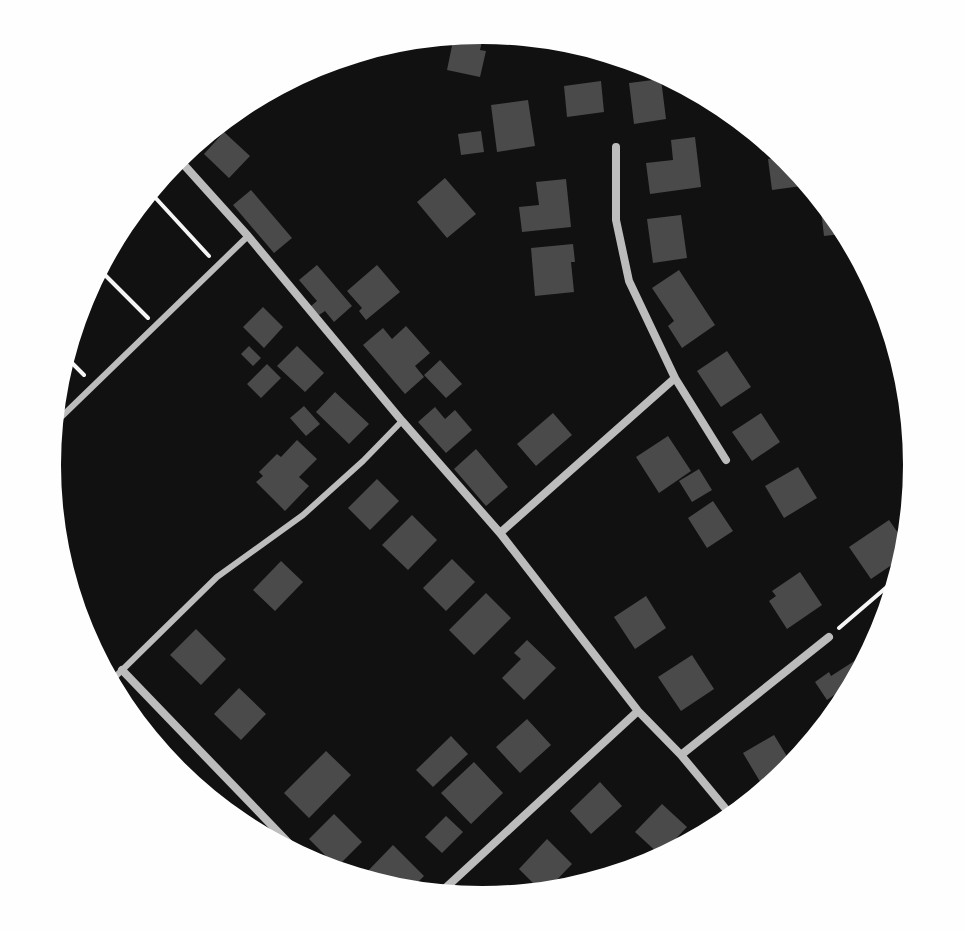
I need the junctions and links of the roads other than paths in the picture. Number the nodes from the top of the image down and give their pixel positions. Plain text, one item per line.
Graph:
1 (616, 147) dead end
2 (185, 166) edge
3 (248, 236) junction
4 (675, 378) junction
5 (65, 414) edge
6 (402, 421) junction
7 (726, 460) dead end
8 (500, 533) junction
9 (829, 637) road end
10 (122, 670) junction
11 (117, 675) edge
12 (638, 711) junction
13 (681, 755) junction
14 (726, 809) edge
15 (283, 837) edge
16 (448, 885) edge

1 - 4 street
2 - 3 street
3 - 5 lane
3 - 6 street
4 - 7 street
4 - 8 street
6 - 8 street
6 - 10 lane
8 - 12 street
9 - 13 street
10 - 11 lane
10 - 15 street
12 - 13 street
12 - 16 street
13 - 14 street

